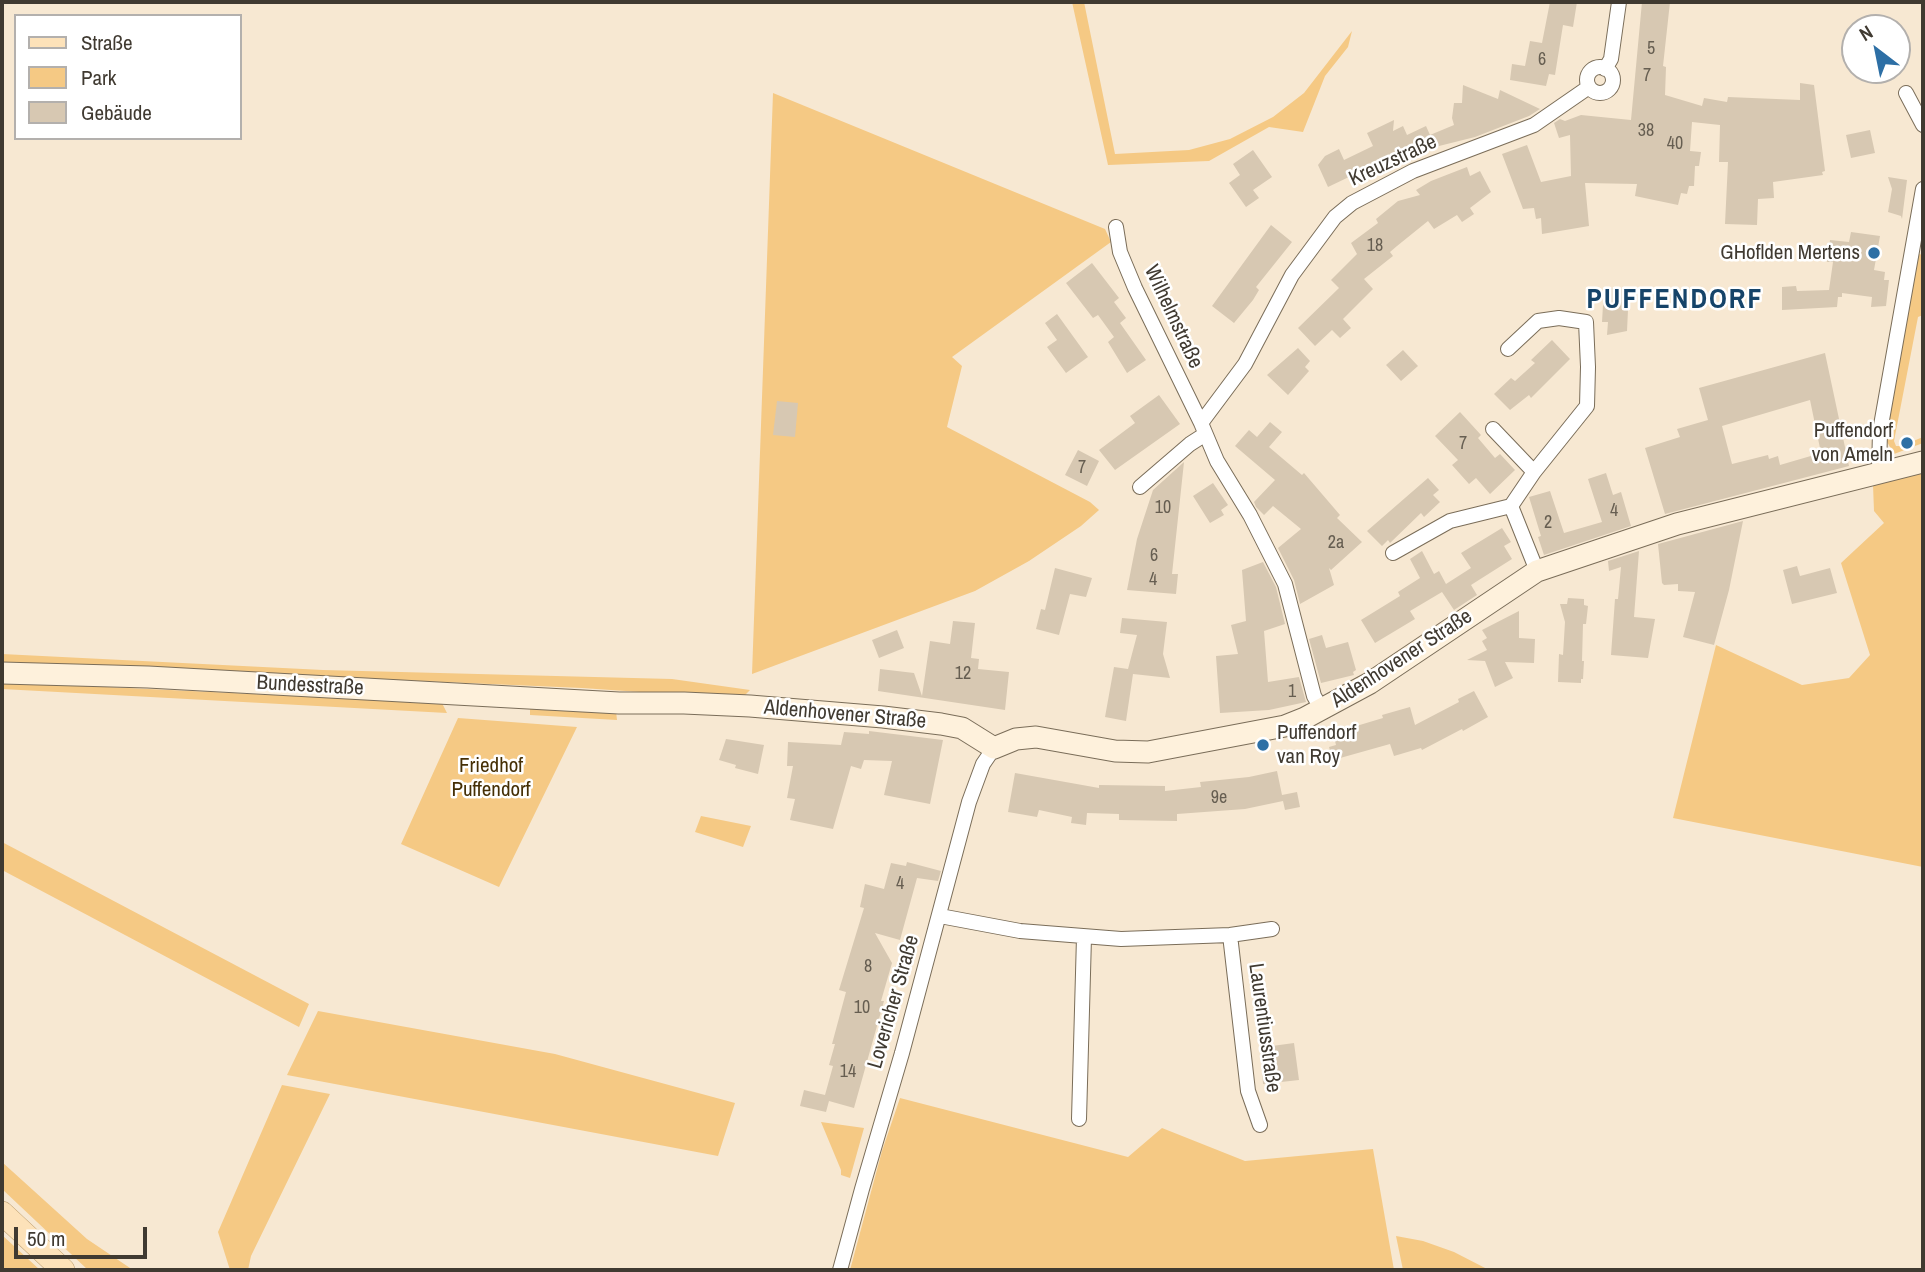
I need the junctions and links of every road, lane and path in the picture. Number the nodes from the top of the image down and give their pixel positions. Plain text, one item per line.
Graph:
1 (1619, 2) edge
2 (1906, 93) dead end
3 (1923, 125) edge
4 (1923, 188) edge
5 (1116, 227) dead end
6 (1508, 349) dead end
7 (1202, 429) junction
8 (1493, 429) dead end
9 (1923, 462) edge
10 (1534, 472) junction
11 (1879, 472) junction
12 (1140, 486) dead end
13 (1511, 506) junction
14 (1393, 553) dead end
15 (1537, 571) junction
16 (2, 673) edge
17 (619, 703) joint
18 (1322, 710) junction
19 (995, 748) junction
20 (940, 916) junction
21 (1272, 929) dead end
22 (1230, 935) junction
23 (1084, 937) junction
24 (1079, 1119) dead end
25 (1260, 1125) dead end
26 (2, 1213) edge
27 (63, 1270) edge
28 (840, 1270) edge

1 - 7 street, Kreuzstraße
2 - 3 street
4 - 11 street
5 - 7 street, Wilhelmstraße
6 - 10 street
7 - 12 street, Kreuzstraße
7 - 18 street
8 - 10 street
9 - 11 street, Aldenhovener Straße
10 - 13 street
11 - 15 street, Aldenhovener Straße
13 - 14 street
13 - 15 street
15 - 18 street, Aldenhovener Straße
16 - 17 street, Bundesstraße
17 - 19 street, Aldenhovener Straße
18 - 19 street, Aldenhovener Straße
19 - 20 street, Lovericher Straße
20 - 23 street
20 - 28 street, Lovericher Straße
21 - 22 street
22 - 23 street
22 - 25 street, Laurentiusstraße
23 - 24 street
26 - 27 main road

